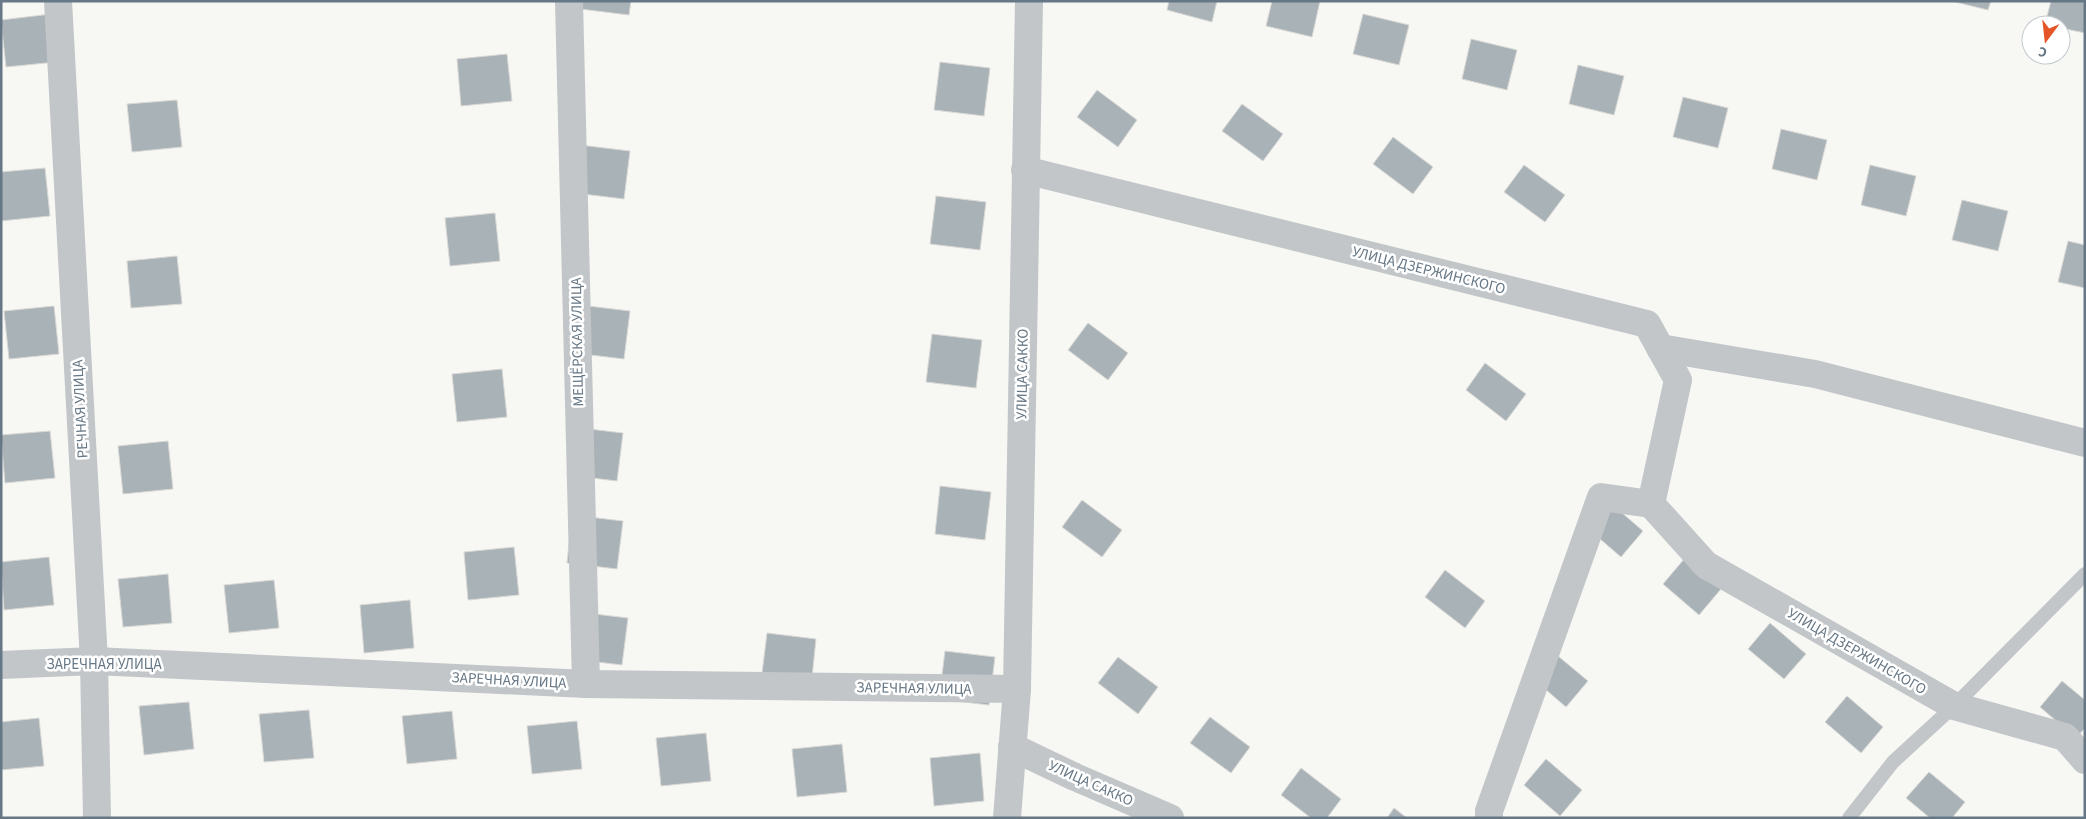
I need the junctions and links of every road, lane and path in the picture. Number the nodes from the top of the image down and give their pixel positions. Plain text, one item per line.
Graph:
1 (58, 1) edge
2 (569, 1) edge
3 (1029, 1) edge
4 (1025, 170) junction
5 (1660, 348) junction
6 (2085, 443) edge
7 (1651, 504) junction
8 (2085, 574) edge
9 (94, 661) junction
10 (1, 665) edge
11 (586, 684) junction
12 (1016, 689) junction
13 (1954, 706) junction
14 (1012, 747) junction
15 (2085, 760) edge
16 (1492, 816) edge
17 (98, 818) edge
18 (1007, 818) edge
19 (1170, 818) edge
20 (1849, 818) edge

1 - 9 street, РЕЧНАЯ УЛИЦА
2 - 11 street, МЕЩЁРСКАЯ УЛИЦА
3 - 4 street, УЛИЦА САККО
4 - 5 street, УЛИЦА ДЗЕРЖИНСКОГО
4 - 12 street, УЛИЦА САККО
5 - 6 street
5 - 7 street, УЛИЦА ДЗЕРЖИНСКОГО
7 - 13 street, УЛИЦА ДЗЕРЖИНСКОГО
7 - 16 street
8 - 13 lane
9 - 10 street, ЗАРЕЧНАЯ УЛИЦА
9 - 11 street, ЗАРЕЧНАЯ УЛИЦА
9 - 17 street, РЕЧНАЯ УЛИЦА
11 - 12 street, ЗАРЕЧНАЯ УЛИЦА
12 - 14 street, УЛИЦА САККО
13 - 15 street, УЛИЦА ДЗЕРЖИНСКОГО
13 - 20 lane
14 - 18 street, УЛИЦА САККО
14 - 19 street, УЛИЦА САККО

